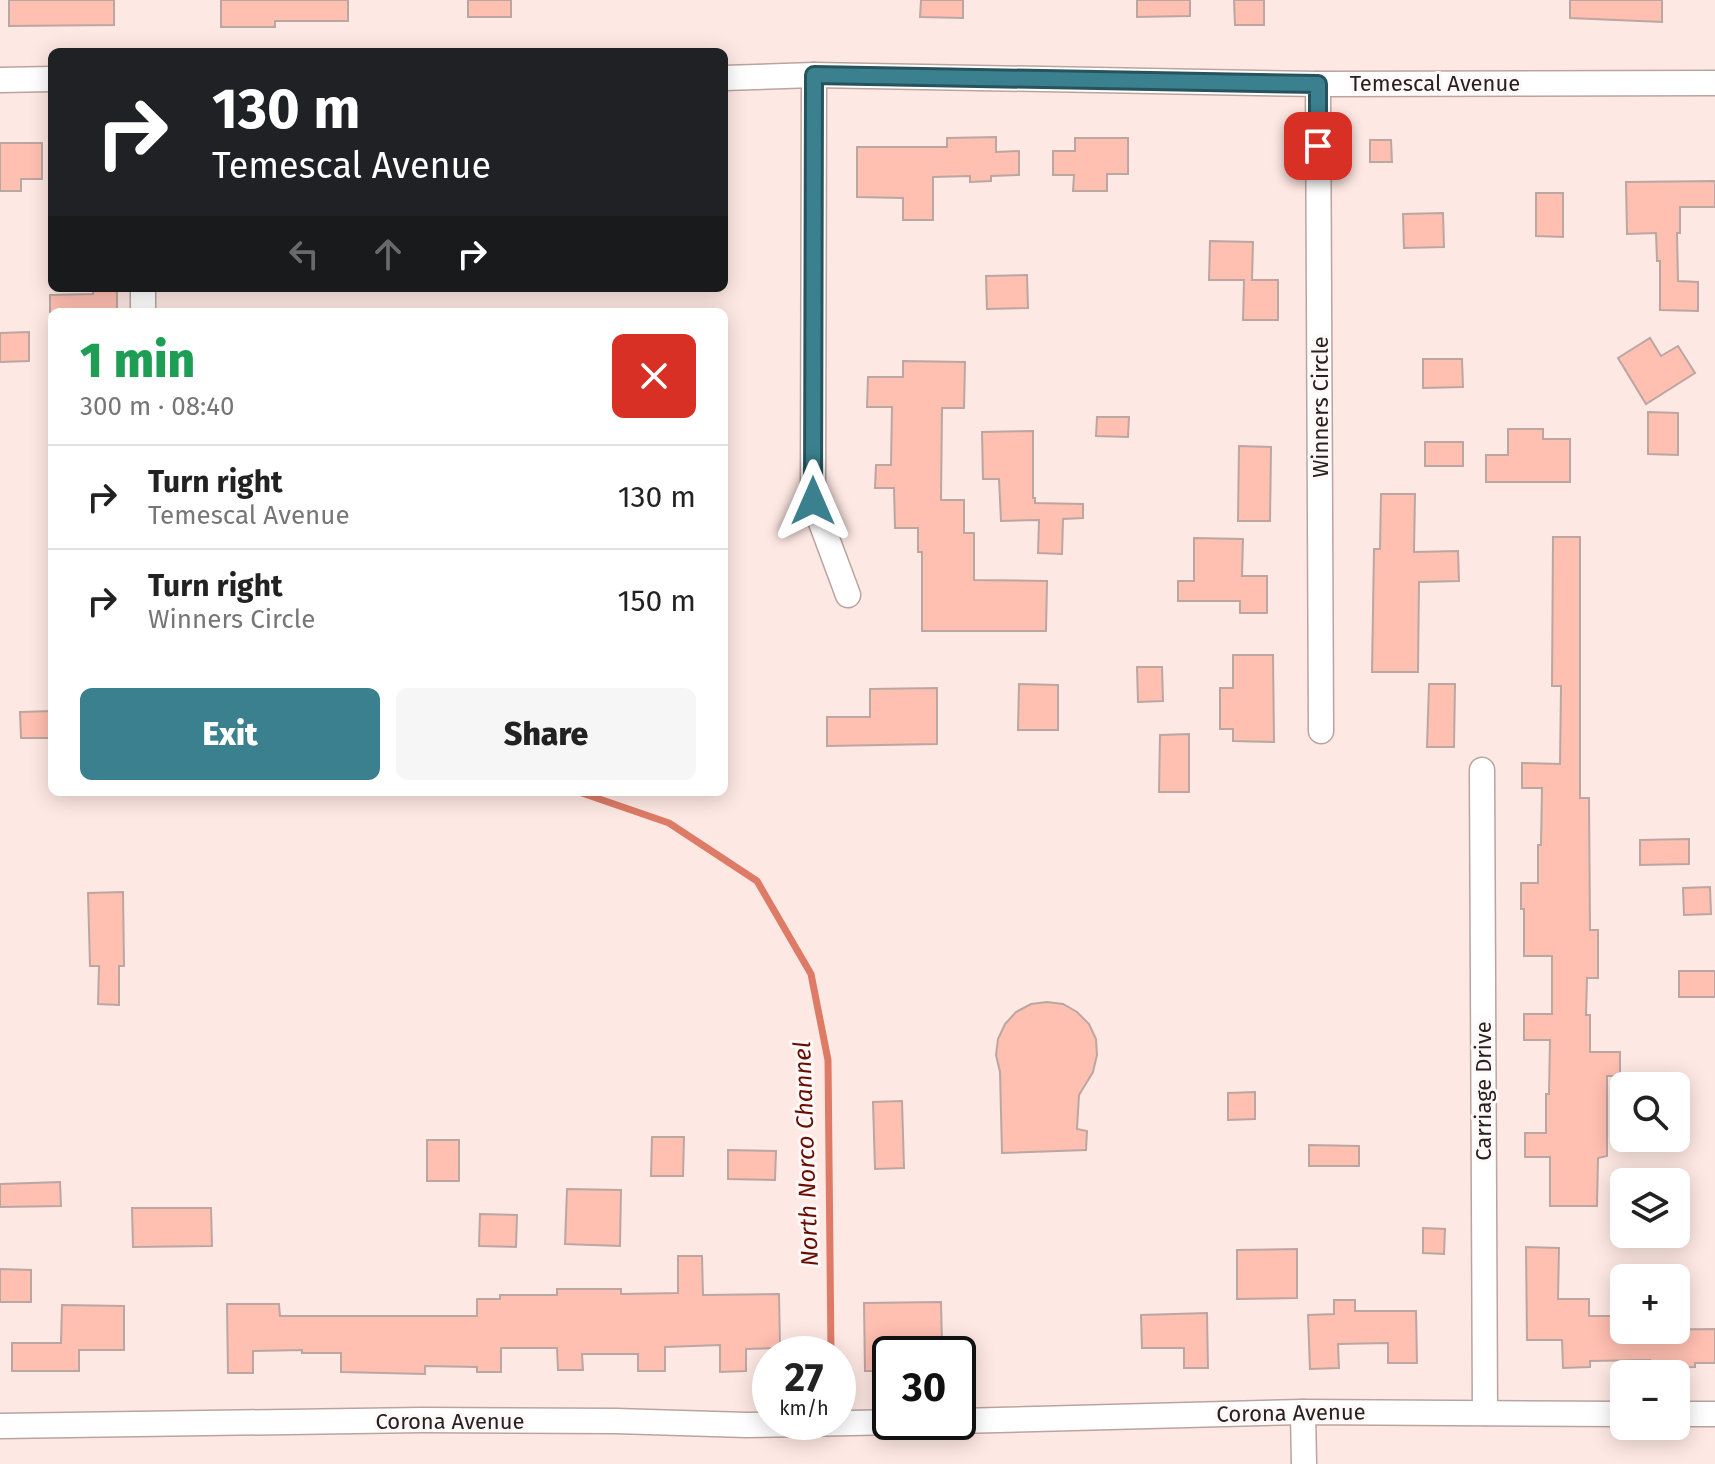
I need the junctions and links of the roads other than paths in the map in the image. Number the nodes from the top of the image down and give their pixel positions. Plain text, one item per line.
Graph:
1 (814, 75) junction
2 (728, 78) edge
3 (48, 79) edge
4 (0, 80) edge
5 (1715, 83) edge
6 (1318, 84) junction
7 (848, 595) dead end
8 (1321, 731) dead end
9 (1482, 770) dead end
10 (1303, 1412) junction
11 (1485, 1413) junction
12 (1610, 1414) edge
13 (1690, 1414) edge
14 (1715, 1414) edge
15 (976, 1421) edge
16 (872, 1423) edge
17 (0, 1426) edge
18 (1304, 1464) edge

1 - 2 street, Temescal Avenue
1 - 6 street, Temescal Avenue
1 - 7 street
3 - 4 street
5 - 6 street, Temescal Avenue
6 - 8 street, Winners Circle
9 - 11 street, Carriage Drive
10 - 11 street, Corona Avenue
10 - 15 street, Corona Avenue
10 - 18 street
11 - 12 street, Corona Avenue
13 - 14 street
16 - 17 street, Corona Avenue

